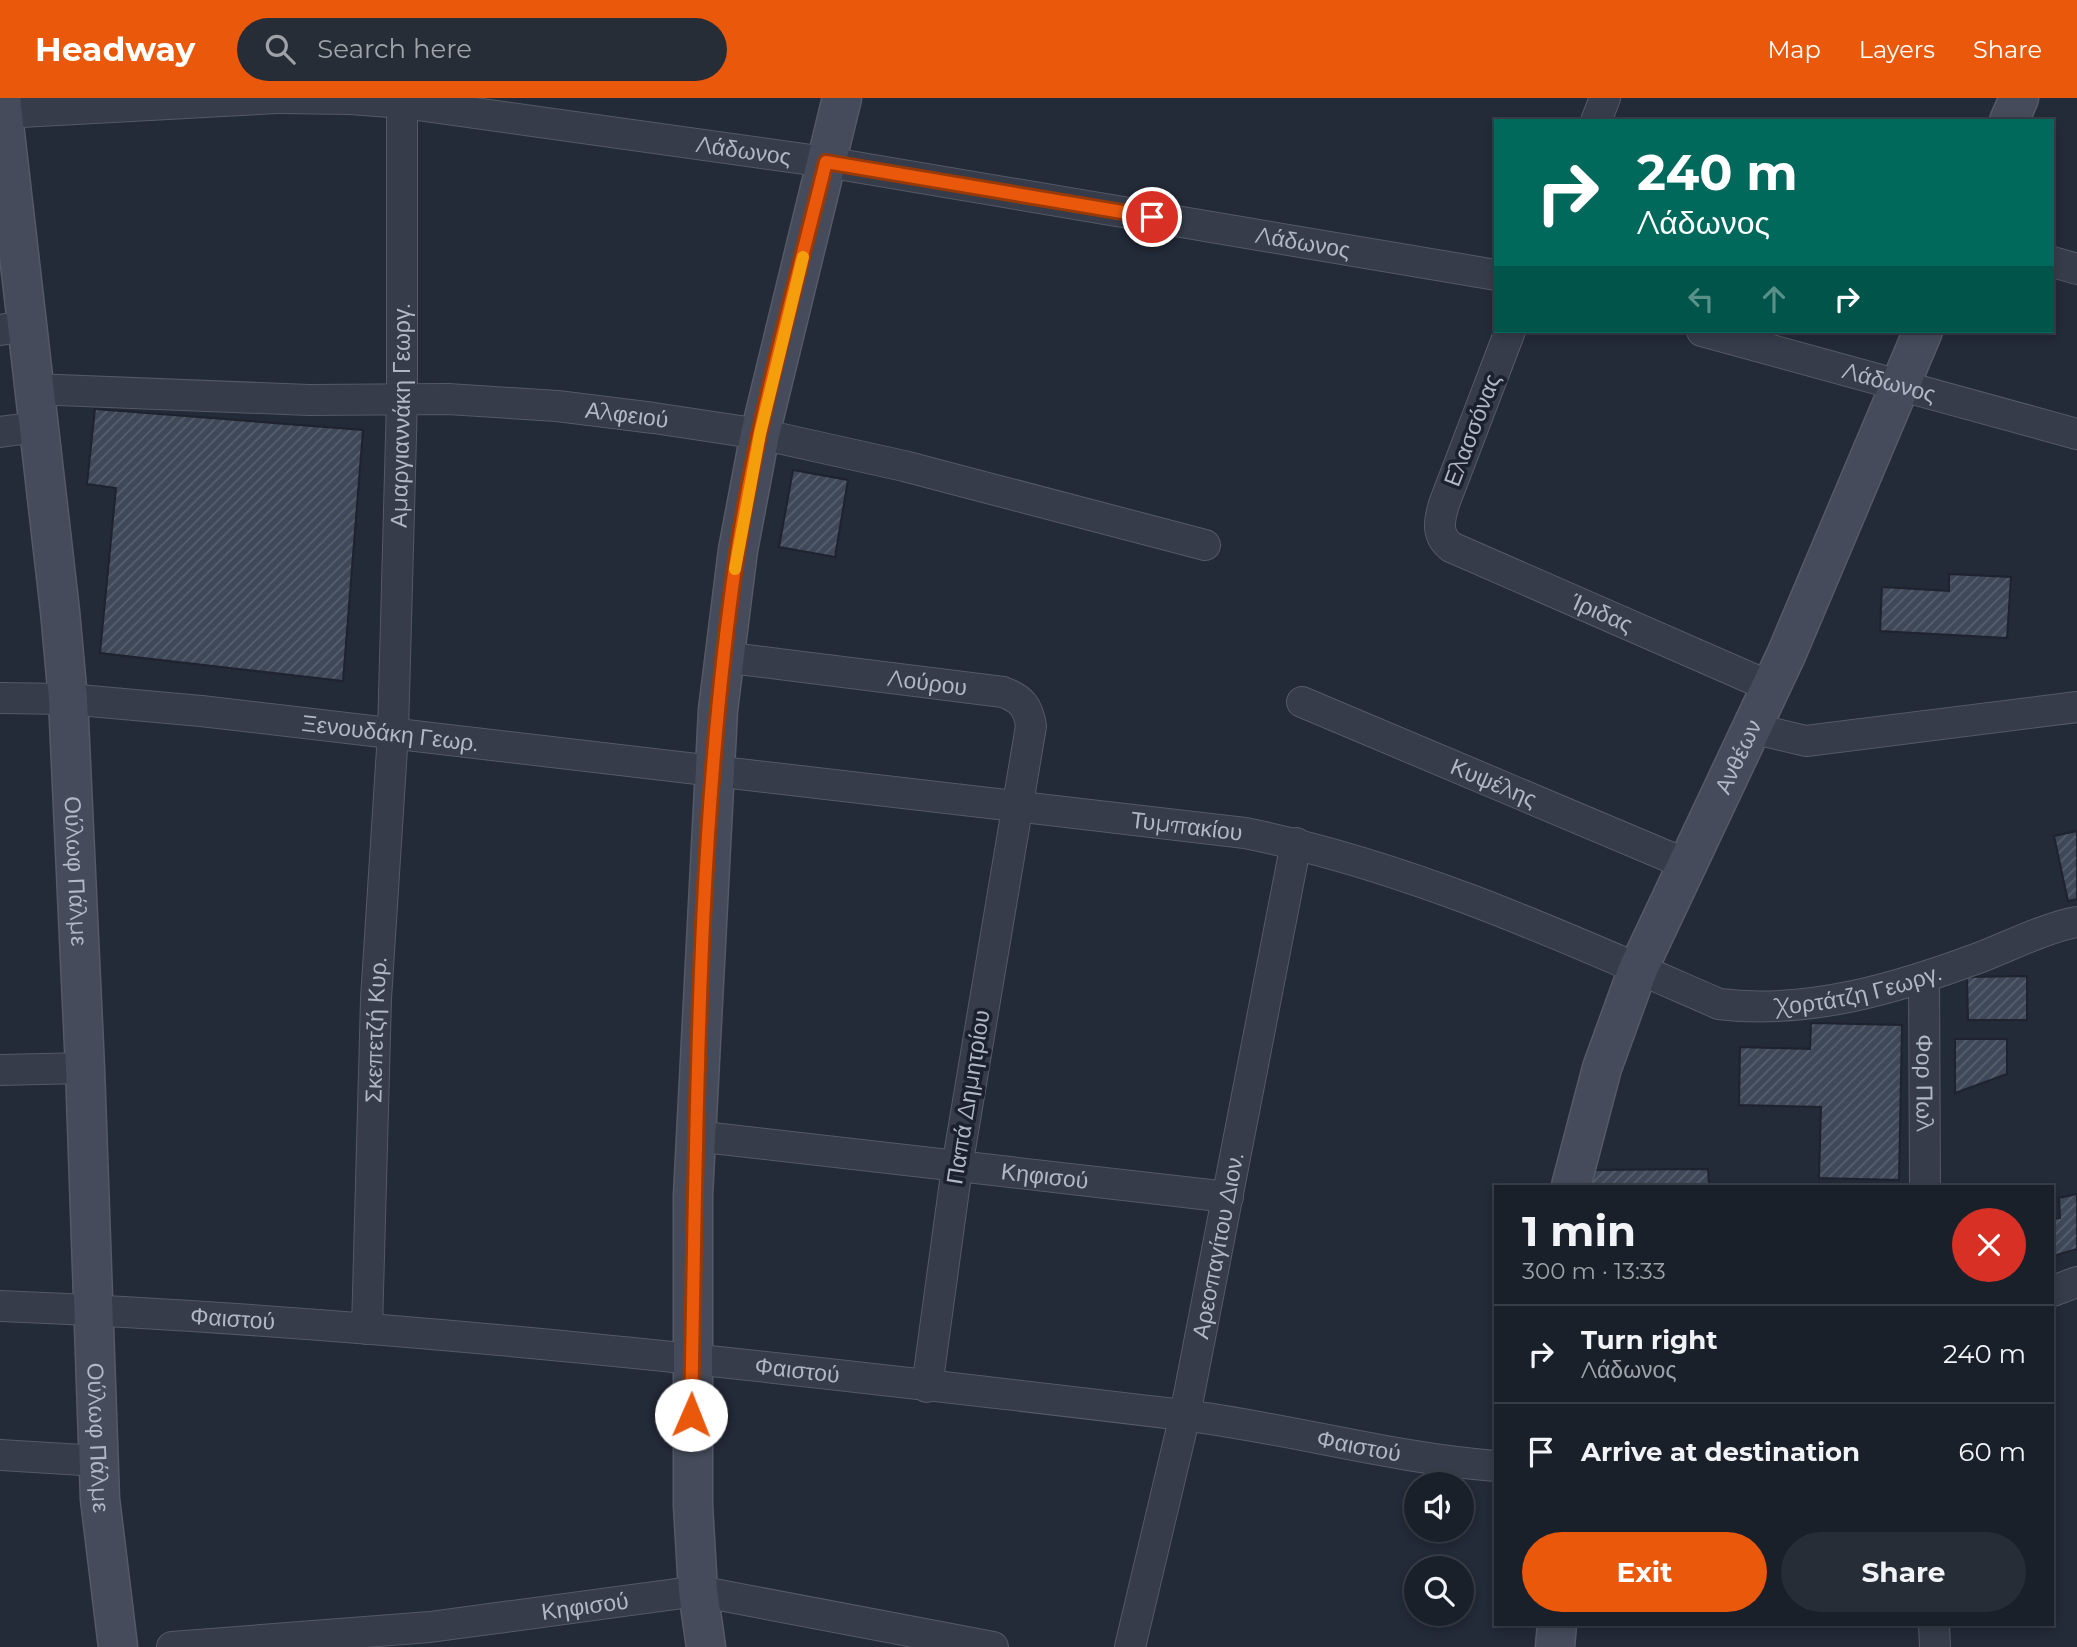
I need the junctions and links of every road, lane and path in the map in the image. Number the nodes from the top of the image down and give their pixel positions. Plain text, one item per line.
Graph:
1 (278, 98) edge
2 (842, 98) edge
3 (1605, 98) edge
4 (2018, 98) edge
5 (402, 101) edge
6 (2, 105) edge
7 (1597, 119) edge
8 (2010, 119) edge
9 (826, 162) junction
10 (6, 188) edge
11 (2054, 262) edge
12 (2077, 269) edge
13 (1494, 275) edge
14 (13, 328) edge
15 (1509, 333) edge
16 (1709, 333) edge
17 (1922, 333) edge
18 (1900, 386) junction
19 (33, 389) junction
20 (402, 399) junction
21 (38, 426) junction
22 (0, 432) edge
23 (760, 434) junction
24 (2077, 434) edge
25 (1439, 531) joint
26 (1205, 545) dead end
27 (723, 657) junction
28 (1771, 687) junction
29 (0, 698) edge
30 (68, 699) junction
31 (1302, 702) dead end
32 (2077, 707) edge
33 (1751, 727) junction
34 (393, 733) junction
35 (713, 770) junction
36 (1017, 808) junction
37 (1296, 843) junction
38 (1686, 864) junction
39 (2077, 922) edge
40 (1638, 969) junction
41 (1924, 978) junction
42 (85, 1068) junction
43 (0, 1070) edge
44 (695, 1136) junction
45 (957, 1167) junction
46 (1571, 1185) edge
47 (1925, 1185) edge
48 (1228, 1198) junction
49 (2077, 1282) edge
50 (2054, 1291) edge
51 (0, 1306) edge
52 (92, 1309) junction
53 (367, 1328) junction
54 (692, 1359) junction
55 (927, 1387) junction
56 (1185, 1415) junction
57 (0, 1455) edge
58 (99, 1461) junction
59 (1494, 1466) edge
60 (698, 1591) junction
61 (1557, 1626) edge
62 (1934, 1626) edge
63 (408, 1638) edge
64 (118, 1647) edge
65 (173, 1647) edge
66 (706, 1647) edge
67 (993, 1647) edge
68 (1130, 1647) edge
69 (1555, 1647) edge
70 (1935, 1647) edge

1 - 5 street, Λάδωνος
1 - 6 street, Λάδωνος
2 - 9 street
3 - 7 street
4 - 8 street
5 - 9 street, Λάδωνος
5 - 20 street, Αμαργιαννάκη Γεωργ.
6 - 10 street, Ούλωφ Πάλμε
9 - 13 street, Λάδωνος
9 - 23 street
10 - 14 street, Ούλωφ Πάλμε
11 - 12 street
14 - 19 street, Ούλωφ Πάλμε
15 - 25 street, Ελασσόνας
16 - 18 street, Λάδωνος
17 - 18 street, Ανθέων
18 - 24 street, Λάδωνος
18 - 28 street, Ανθέων
19 - 20 street, Αλφειού
19 - 21 street, Ούλωφ Πάλμε
20 - 23 street, Αλφειού
20 - 34 street, Αμαργιαννάκη Γεωργ.
21 - 22 street
21 - 30 street, Ούλωφ Πάλμε
23 - 26 street, Αλφειού
23 - 27 street
25 - 28 street, Ίριδας
27 - 35 street
27 - 36 street, Λούρου
28 - 33 street, Ανθέων
29 - 30 street, Ξενουδάκη Γεωρ.
30 - 34 street, Ξενουδάκη Γεωρ.
30 - 42 street, Ούλωφ Πάλμε
31 - 38 street, Κυψέλης
32 - 33 street
33 - 38 street, Ανθέων
34 - 35 street, Ξενουδάκη Γεωρ.
34 - 53 street, Σκεπετζή Κυρ.
35 - 36 street, Τυμπακίου
35 - 44 street
36 - 37 street, Τυμπακίου
36 - 45 street, Παπά Δημητρίου
37 - 40 street, Τυμπακίου
37 - 48 street, Αρεοπαγίτου Διον.
38 - 40 street, Ανθέων
39 - 41 street, Χορτάτζη Γεωργ.
40 - 41 street, Χορτάτζη Γεωργ.
40 - 46 street, Ανθέων
41 - 47 street, Φορ Πωλ
42 - 43 street
42 - 52 street, Ούλωφ Πάλμε
44 - 45 street, Κηφισού
44 - 54 street
45 - 48 street, Κηφισού
45 - 55 street, Παπά Δημητρίου
48 - 56 street, Αρεοπαγίτου Διον.
49 - 50 street
51 - 52 street, Φαιστού
52 - 53 street, Φαιστού
52 - 58 street, Ούλωφ Πάλμε
53 - 54 street, Φαιστού
54 - 55 street, Φαιστού
54 - 60 street
55 - 56 street, Φαιστού
56 - 59 street, Φαιστού
56 - 68 street, Αρεοπαγίτου Διον.
57 - 58 street
58 - 64 street, Ούλωφ Πάλμε
60 - 63 street, Κηφισού
60 - 66 street
60 - 67 street, Κηφισού
61 - 69 street
62 - 70 street
63 - 65 street, Κηφισού

